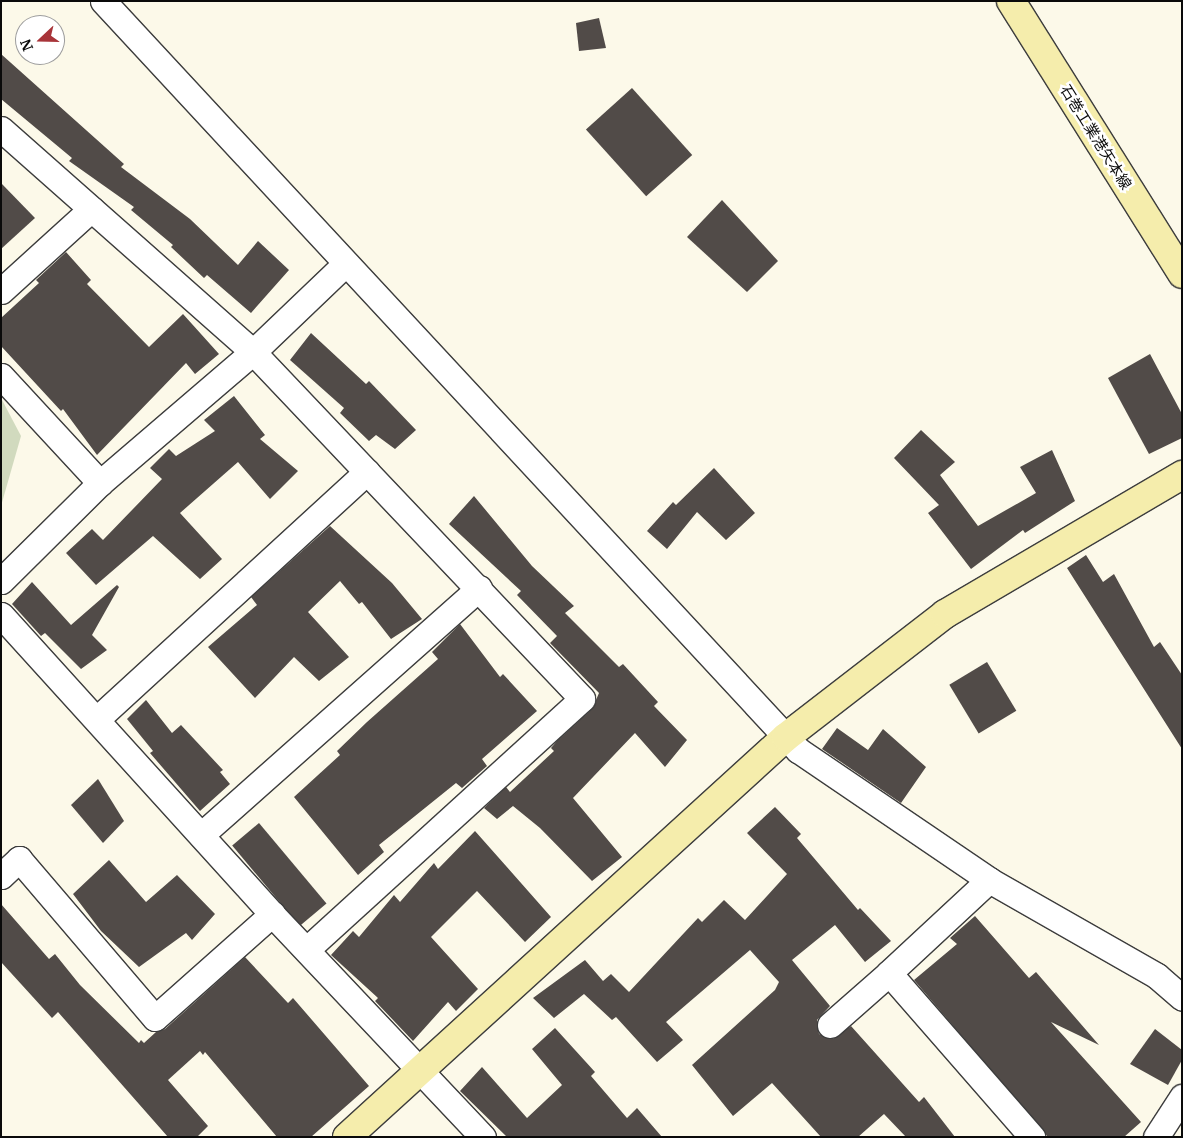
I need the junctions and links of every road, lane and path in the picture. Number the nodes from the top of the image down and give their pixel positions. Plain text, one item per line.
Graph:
1 (103, 1) edge
2 (1010, 1) edge
3 (1, 129) edge
4 (91, 209) junction
5 (345, 264) junction
6 (1182, 274) edge
7 (1, 291) edge
8 (253, 352) junction
9 (1, 376) edge
10 (367, 472) junction
11 (1182, 475) edge
12 (100, 483) junction
13 (1, 581) edge
14 (479, 588) junction
15 (1, 615) edge
16 (97, 720) junction
17 (786, 737) junction
18 (202, 836) junction
19 (1, 876) edge
20 (989, 880) junction
21 (272, 914) junction
22 (306, 949) junction
23 (889, 973) junction
24 (1182, 998) edge
25 (830, 1025) dead end
26 (422, 1069) junction
27 (1182, 1097) edge
28 (347, 1137) edge
29 (483, 1137) edge
30 (1032, 1137) edge
31 (1156, 1137) edge

1 - 5 street
2 - 6 street, 石巻工業港矢本線
3 - 4 street
4 - 7 street
4 - 8 street
5 - 8 street
5 - 17 street
8 - 10 street
8 - 12 street
9 - 12 street
10 - 14 street
10 - 16 street
11 - 17 street
12 - 13 street
14 - 18 street
14 - 22 street
15 - 16 street
16 - 18 street
17 - 20 street
17 - 26 street
18 - 21 street
19 - 21 street
20 - 23 street
20 - 24 street
21 - 22 street
22 - 26 street
23 - 25 street
23 - 30 street
26 - 28 street
26 - 29 street
27 - 31 street

